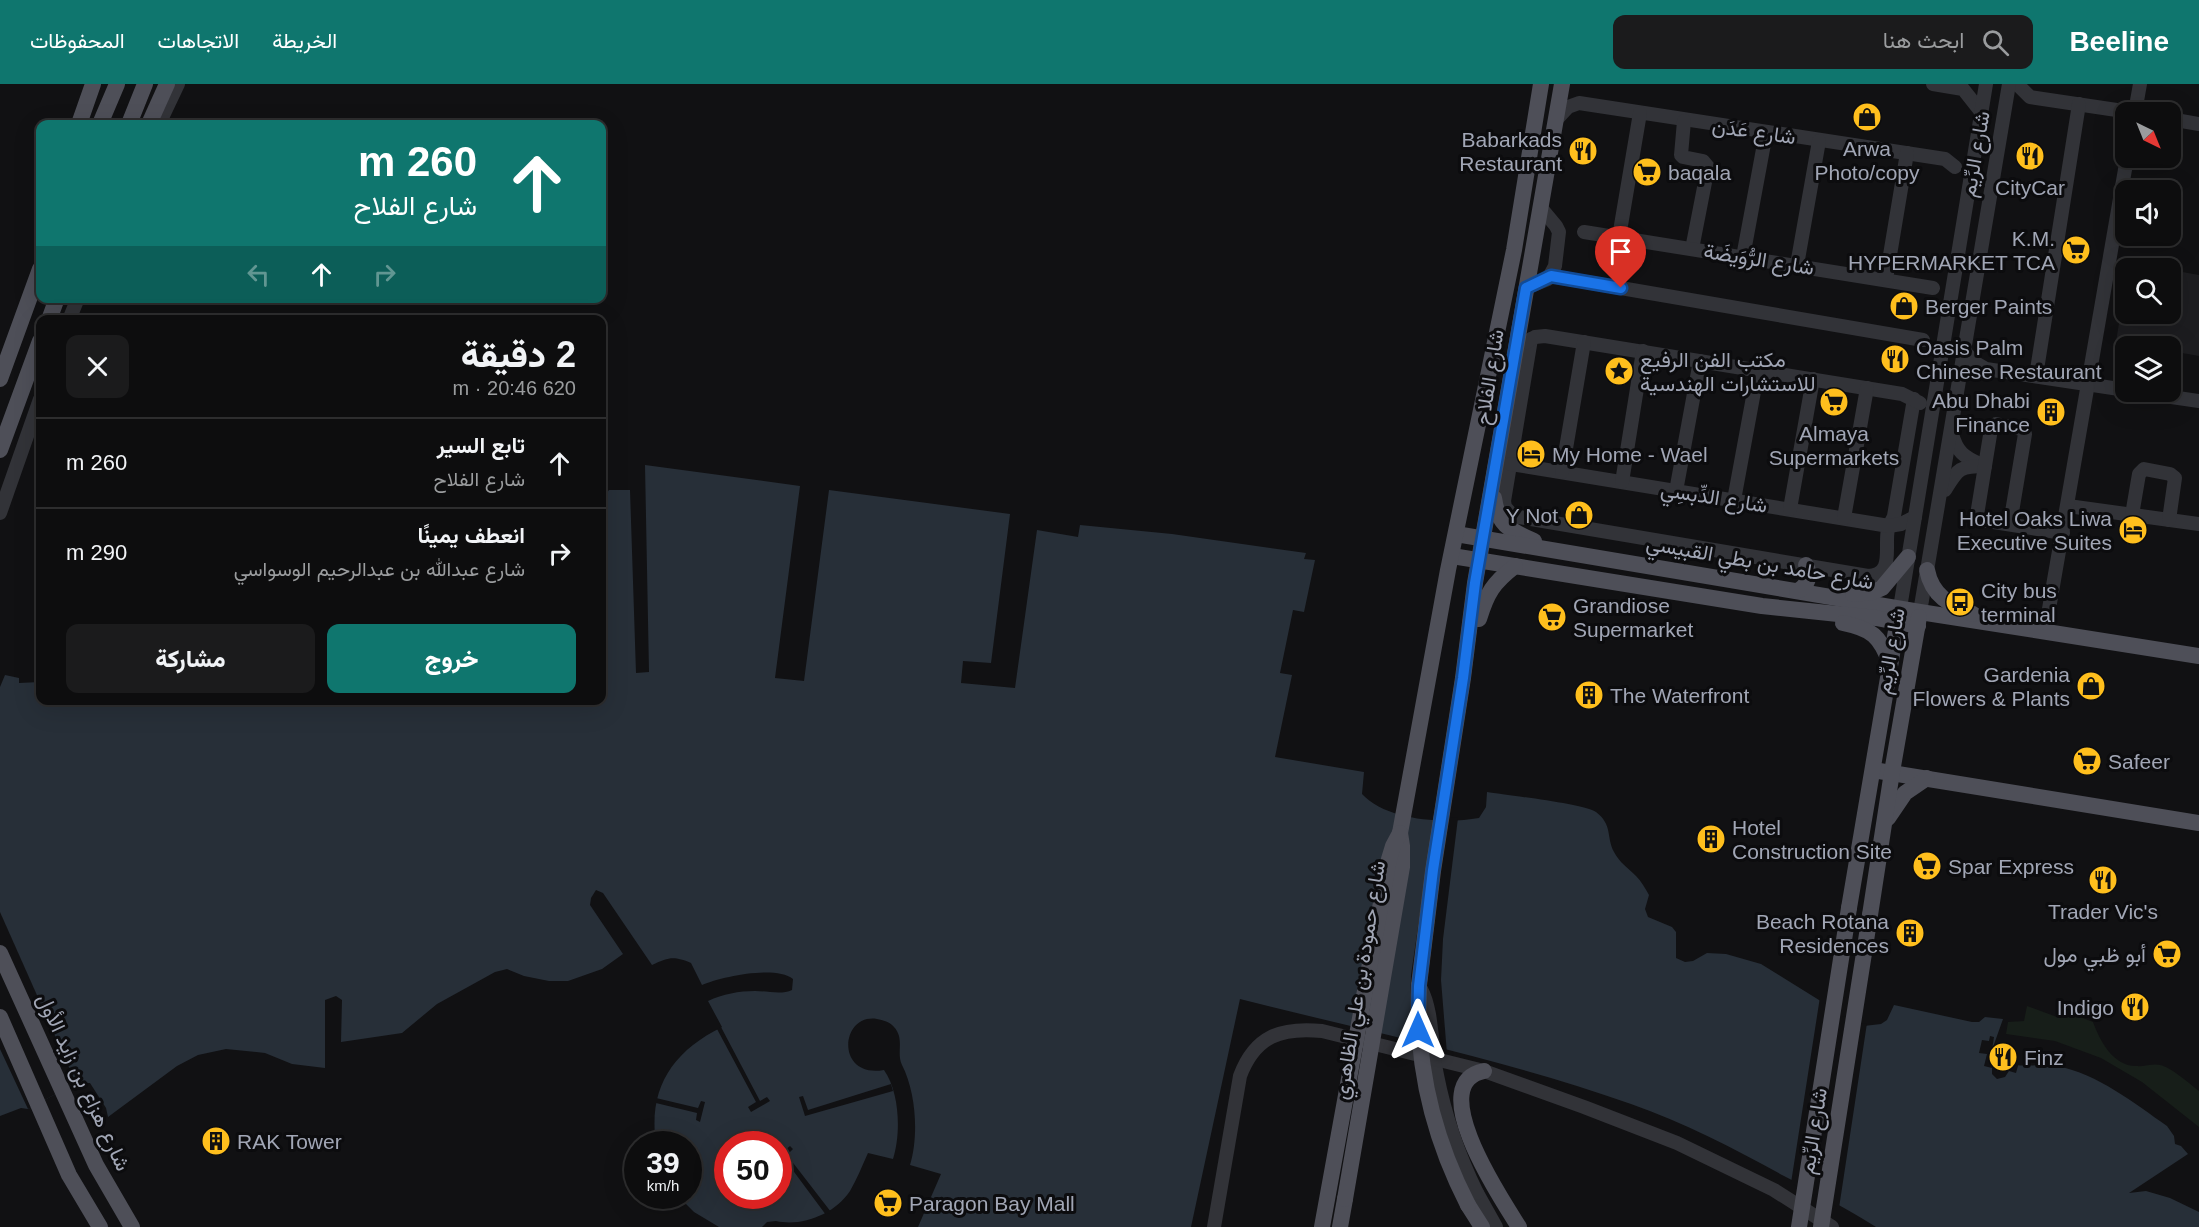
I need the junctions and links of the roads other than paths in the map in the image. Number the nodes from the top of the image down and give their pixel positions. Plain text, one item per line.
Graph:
1 (93, 84) edge
2 (117, 84) edge
3 (145, 84) edge
4 (167, 84) edge
5 (178, 84) edge
6 (1541, 84) edge
7 (1562, 84) edge
8 (1933, 84) edge
9 (1986, 84) edge
10 (2009, 84) edge
11 (2017, 84) edge
12 (2140, 84) edge
13 (1968, 87) edge
14 (2030, 97) junction
15 (2137, 102) edge
16 (2079, 104) junction
17 (2115, 110) edge
18 (1982, 112) junction
19 (1640, 113) junction
20 (2004, 118) junction
21 (80, 120) edge
22 (102, 120) edge
23 (131, 120) edge
24 (151, 120) edge
25 (161, 120) edge
26 (1556, 120) junction
27 (1684, 121) junction
28 (2181, 121) edge
29 (2199, 124) edge
30 (1766, 133) junction
31 (1819, 141) junction
32 (1907, 153) junction
33 (1955, 167) dead end
34 (2125, 168) edge
35 (1541, 208) junction
36 (1584, 232) dead end
37 (1619, 237) junction
38 (1692, 249) junction
39 (1743, 257) junction
40 (1797, 265) junction
41 (1551, 276) junction
42 (1886, 279) junction
43 (36, 280) edge
44 (1526, 288) junction
45 (1933, 288) dead end
46 (1531, 339) junction
47 (1923, 340) dead end
48 (1584, 342) junction
49 (1516, 350) junction
50 (1643, 351) junction
51 (36, 352) edge
52 (1965, 352) junction
53 (1700, 361) junction
54 (1986, 369) junction
55 (1758, 370) junction
56 (2036, 376) junction
57 (0, 379) edge
58 (1813, 379) junction
59 (1960, 382) junction
60 (2088, 384) junction
61 (1868, 388) junction
62 (2115, 388) edge
63 (2181, 398) edge
64 (1914, 399) junction
65 (2199, 401) edge
66 (36, 410) edge
67 (1513, 414) junction
68 (1931, 416) junction
69 (1952, 432) junction
70 (0, 450) edge
71 (1511, 464) junction
72 (1985, 466) junction
73 (1562, 472) junction
74 (1622, 482) junction
75 (1492, 490) junction
76 (1676, 491) junction
77 (1941, 497) junction
78 (1734, 500) junction
79 (2068, 506) junction
80 (1790, 509) junction
81 (0, 513) edge
82 (2132, 515) junction
83 (1844, 518) junction
84 (1915, 518) junction
85 (2169, 520) junction
86 (2010, 524) junction
87 (2199, 524) edge
88 (1889, 526) junction
89 (2063, 533) junction
90 (1456, 534) junction
91 (1483, 539) junction
92 (1549, 548) junction
93 (1452, 556) junction
94 (1908, 557) junction
95 (1479, 561) junction
96 (1515, 566) junction
97 (1806, 566) junction
98 (1927, 570) junction
99 (1797, 591) junction
100 (1844, 598) junction
101 (1762, 606) junction
102 (1898, 615) junction
103 (1919, 619) junction
104 (1996, 624) junction
105 (2044, 632) junction
106 (2199, 656) edge
107 (1891, 664) junction
108 (1430, 670) joint
109 (1463, 678) junction
110 (1873, 770) junction
111 (1892, 772) junction
112 (1927, 778) junction
113 (2199, 823) edge
114 (1882, 829) junction
115 (1400, 833) junction
116 (0, 953) edge
117 (1419, 986) junction
118 (0, 1017) edge
119 (1361, 1040) junction
120 (1484, 1071) junction
121 (1345, 1199) junction
122 (100, 1227) edge
123 (132, 1227) edge
124 (1214, 1227) edge
125 (1322, 1227) edge
126 (1328, 1227) edge
127 (1334, 1227) edge
128 (1340, 1227) edge
129 (1482, 1227) edge
130 (1496, 1227) edge
131 (1520, 1227) edge
132 (1799, 1227) edge
133 (1821, 1227) edge
134 (1832, 1227) edge

1 - 21 main road
2 - 22 main road
3 - 23 main road
4 - 24 main road
5 - 25 street
6 - 90 main road, شارع الفلاح
7 - 26 main road, شارع الفلاح
8 - 13 street
9 - 18 street, شارع الرِّيم
10 - 20 street, شارع الرِّيم
11 - 14 street
12 - 15 street
13 - 18 street
14 - 16 street
14 - 20 street
16 - 17 street
16 - 56 street
18 - 68 street, شارع الرِّيم
19 - 26 street, شارع عَدَن
19 - 27 street, شارع عَدَن
19 - 37 street
20 - 52 street, شارع الرِّيم
26 - 35 main road, شارع الفلاح
27 - 30 street, شارع عَدَن
27 - 38 street
28 - 29 street
30 - 31 street, شارع عَدَن
30 - 39 street
31 - 32 street, شارع عَدَن
31 - 40 street
32 - 33 street, شارع عَدَن
32 - 42 street
34 - 60 street
35 - 41 street
35 - 44 main road, شارع الفلاح
36 - 37 street, شارع الرُّوَيضَة
37 - 38 street, شارع الرُّوَيضَة
38 - 39 street, شارع الرُّوَيضَة
39 - 40 street, شارع الرُّوَيضَة
40 - 42 street, شارع الرُّوَيضَة
41 - 44 street
41 - 47 street
42 - 45 street, شارع الرُّوَيضَة
43 - 57 main road
44 - 49 main road, شارع الفلاح
46 - 48 street
46 - 49 street
46 - 67 street
48 - 50 street
48 - 73 street
49 - 67 main road, شارع الفلاح
50 - 53 street
50 - 74 street
51 - 70 main road
52 - 54 street
52 - 59 street, شارع الرِّيم
53 - 55 street
53 - 76 street
54 - 56 street
54 - 59 street
55 - 58 street
55 - 78 street
56 - 60 street
58 - 61 street
58 - 80 street
59 - 69 street, شارع الرِّيم
60 - 62 street
60 - 79 street
61 - 64 street
61 - 83 street
63 - 65 street
64 - 68 street
64 - 88 street
66 - 81 street
67 - 71 street
67 - 75 main road, شارع الفلاح
68 - 84 street, شارع الرِّيم
69 - 72 street
69 - 77 street, شارع الرِّيم
71 - 73 street, شارع الدِّبسِي
71 - 97 street
72 - 77 street
72 - 86 street
72 - 86 street
73 - 74 street, شارع الدِّبسِي
74 - 76 street, شارع الدِّبسِي
75 - 91 main road, شارع الفلاح
75 - 92 main road
76 - 78 street, شارع الدِّبسِي
77 - 98 street, شارع الرِّيم
78 - 80 street, شارع الدِّبسِي
79 - 82 street
79 - 89 street
80 - 83 street, شارع الدِّبسِي
82 - 85 street
82 - 85 street
83 - 88 street, شارع الدِّبسِي
84 - 88 street, شارع الدِّبسِي
84 - 94 street, شارع الرِّيم
85 - 87 street
86 - 89 street
88 - 97 street
89 - 105 street
90 - 91 main road, شارع حامد بن بطي القبيسي
90 - 93 main road, شارع الفلاح
91 - 92 main road, شارع حامد بن بطي القبيسي
91 - 95 main road, شارع الفلاح
92 - 99 main road, شارع حامد بن بطي القبيسي
93 - 95 main road, شارع حامد بن بطي القبيسي
93 - 108 main road, شارع الفلاح
94 - 98 street
94 - 100 main road
94 - 102 street, شارع الرِّيم
95 - 96 main road, شارع حامد بن بطي القبيسي
95 - 109 main road, شارع الفلاح
96 - 101 main road, شارع حامد بن بطي القبيسي
96 - 109 main road
97 - 99 main road
98 - 103 street, شارع الرِّيم
98 - 104 main road
99 - 100 main road, شارع حامد بن بطي القبيسي
100 - 102 main road, شارع حامد بن بطي القبيسي
101 - 102 main road, شارع حامد بن بطي القبيسي
101 - 107 main road
102 - 103 main road, شارع حامد بن بطي القبيسي
102 - 107 main road, شارع الرِّيم
103 - 104 main road, شارع حامد بن بطي القبيسي
103 - 111 main road, شارع الرِّيم
104 - 105 main road, شارع حامد بن بطي القبيسي
105 - 106 main road, شارع حامد بن بطي القبيسي
107 - 110 main road, شارع الرِّيم
108 - 115 main road, شارع حمودة بن علي الظاهري
109 - 117 main road
110 - 111 main road
110 - 132 main road, شارع الرِّيم, bridge
111 - 112 main road
111 - 114 main road, شارع الرِّيم
112 - 113 main road
112 - 114 main road
114 - 133 main road, شارع الرِّيم, bridge
115 - 121 main road, شارع حمودة بن علي الظاهري, bridge
115 - 125 main road, bridge
116 - 123 main road, شارع هزاع بن زايد الأول
117 - 129 main road, bridge
117 - 130 street, bridge
118 - 122 main road
119 - 120 street
119 - 124 street
119 - 126 street, شارع حمودة بن علي الظاهري
120 - 131 main road
120 - 134 street
121 - 127 street
121 - 128 main road, شارع حمودة بن علي الظاهري

